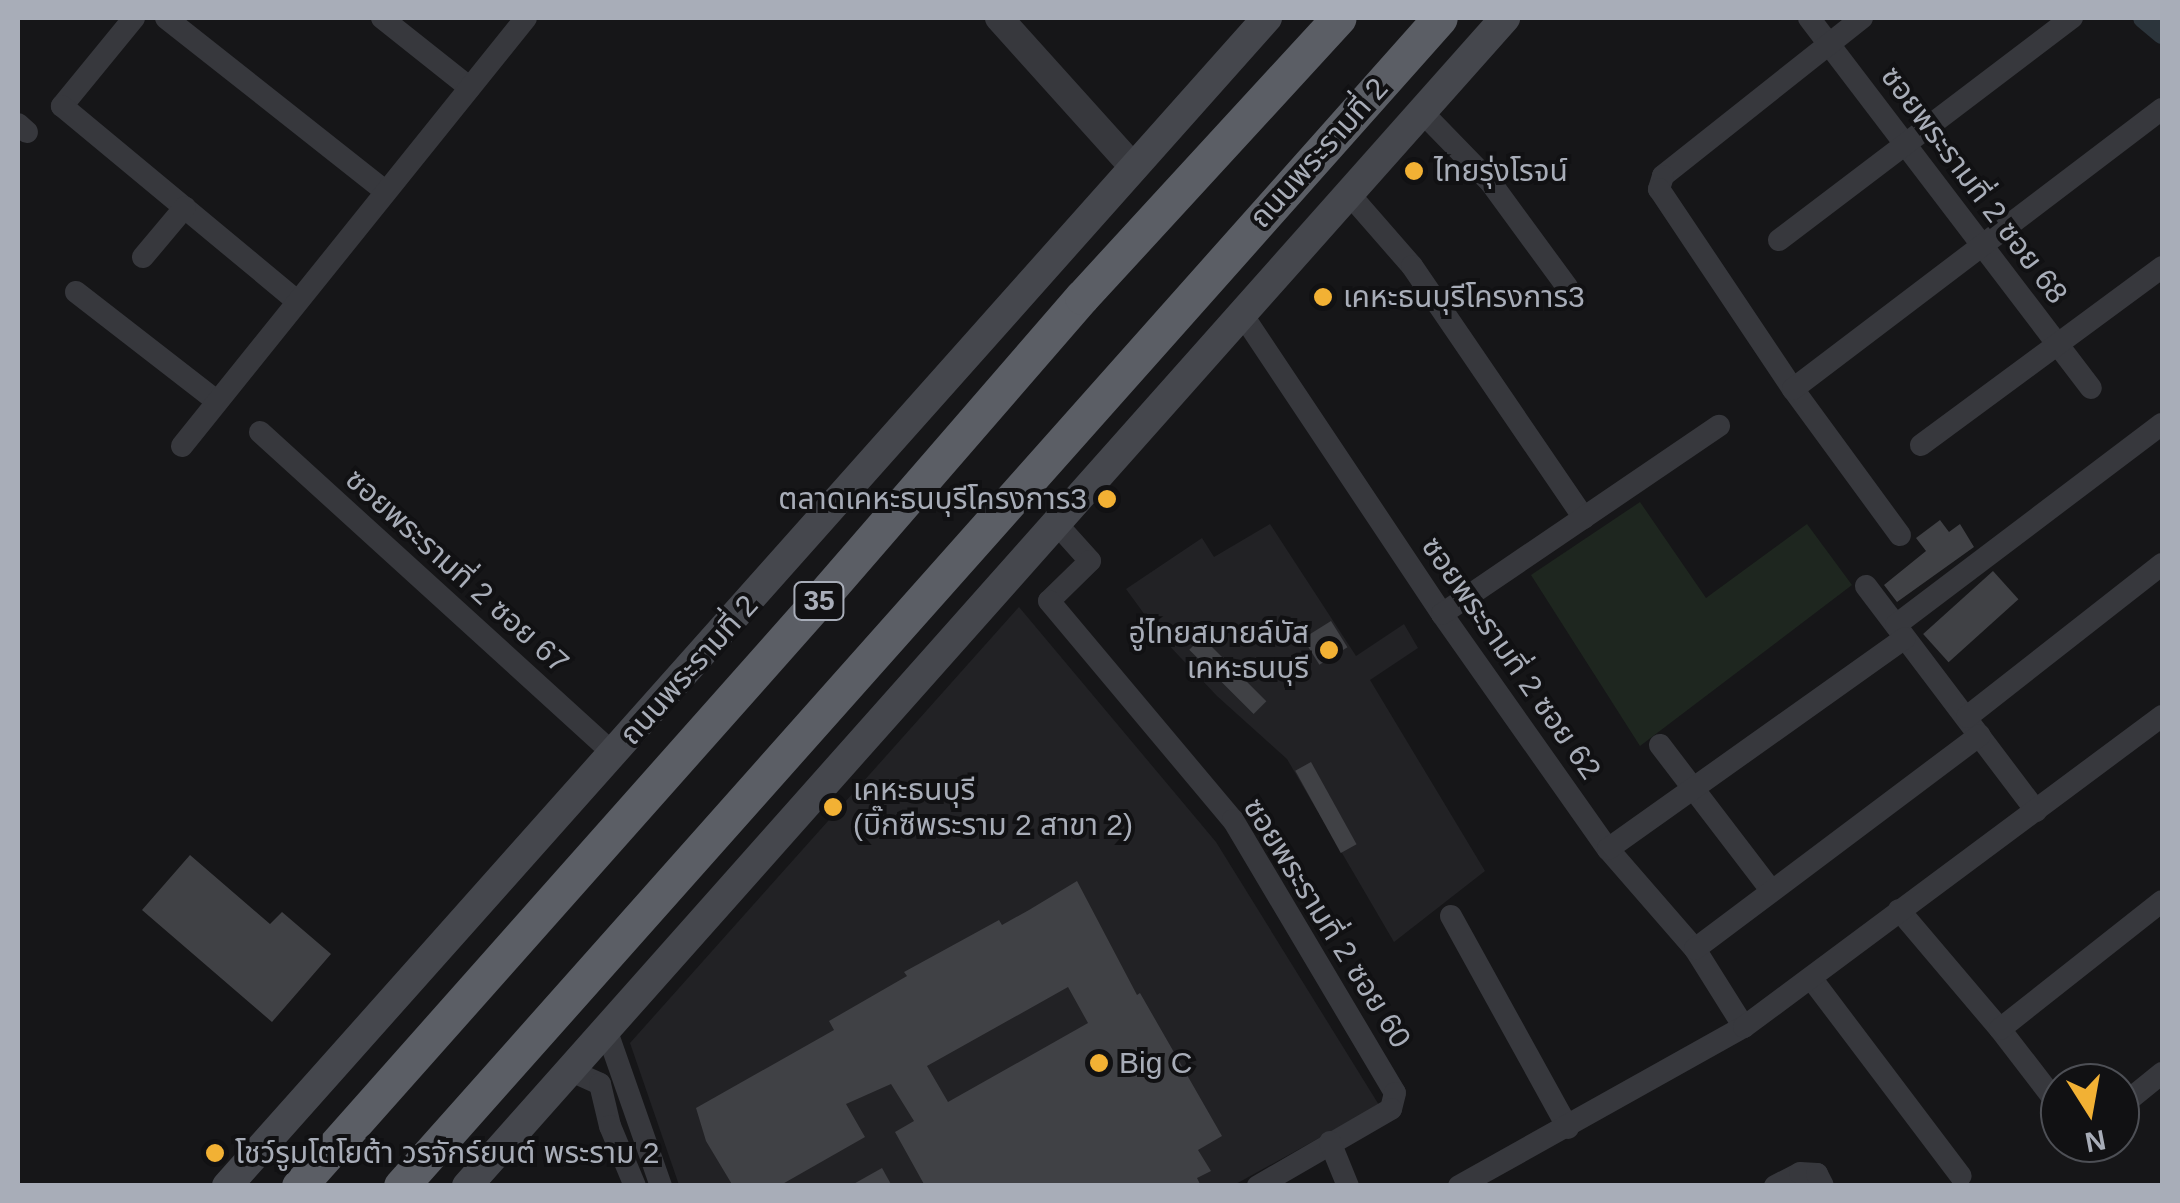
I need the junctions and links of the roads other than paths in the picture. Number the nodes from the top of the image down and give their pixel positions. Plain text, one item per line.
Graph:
1 (134, 18) edge
2 (166, 18) edge
3 (382, 18) edge
4 (526, 18) edge
5 (999, 18) edge
6 (1267, 18) edge
7 (1339, 18) edge
8 (1440, 18) edge
9 (1505, 18) edge
10 (1809, 18) edge
11 (1862, 18) edge
12 (2072, 18) edge
13 (1828, 44) junction
14 (470, 88) junction
15 (2162, 109) edge
16 (1421, 111) junction
17 (1904, 142) junction
18 (1134, 168) junction
19 (386, 192) junction
20 (1350, 195) junction
21 (185, 208) junction
22 (1780, 240) dead end
23 (1984, 248) junction
24 (144, 257) dead end
25 (2162, 267) edge
26 (1567, 287) dead end
27 (76, 292) dead end
28 (296, 300) junction
29 (1242, 314) junction
30 (2059, 344) junction
31 (2092, 388) dead end
32 (1793, 389) junction
33 (215, 400) junction
34 (2162, 424) edge
35 (1720, 426) dead end
36 (260, 432) dead end
37 (182, 446) dead end
38 (1920, 446) dead end
39 (1584, 518) junction
40 (1055, 522) junction
41 (1900, 536) dead end
42 (2162, 564) edge
43 (1866, 586) dead end
44 (1442, 614) junction
45 (1900, 631) junction
46 (2162, 716) edge
47 (1974, 726) junction
48 (1660, 745) dead end
49 (614, 754) junction
50 (1695, 790) junction
51 (2036, 810) junction
52 (1608, 849) junction
53 (1772, 890) junction
54 (2162, 901) edge
55 (1899, 910) junction
56 (1451, 916) dead end
57 (1695, 949) junction
58 (1811, 978) junction
59 (1744, 1027) junction
60 (606, 1028) junction
61 (2000, 1028) junction
62 (570, 1070) junction
63 (2162, 1073) edge
64 (2040, 1081) edge
65 (2140, 1091) edge
66 (1568, 1128) junction
67 (1330, 1142) junction
68 (1962, 1176) dead end
69 (227, 1186) edge
70 (300, 1186) edge
71 (400, 1186) edge
72 (467, 1186) edge
73 (635, 1186) edge
74 (661, 1186) edge
75 (1258, 1186) edge
76 (1348, 1186) edge
77 (1459, 1186) edge
78 (1775, 1186) edge
79 (1824, 1186) edge

1 - 21 street
2 - 19 street
3 - 14 street
4 - 14 street
5 - 18 street
6 - 18 main road, ถนนพระรามที่ 2 / 35
7 - 70 highway, ถนนพระรามที่ 2 / 35
8 - 71 highway, ถนนพระรามที่ 2 / 35
9 - 16 main road, ถนนพระรามที่ 2
10 - 13 street, ซอยพระรามที่ 2 ซอย 68
11 - 13 street
12 - 17 street
13 - 17 street, ซอยพระรามที่ 2 ซอย 68
13 - 32 street
14 - 19 street
15 - 23 street
16 - 20 main road, ถนนพระรามที่ 2
16 - 26 street
17 - 22 street
17 - 23 street, ซอยพระรามที่ 2 ซอย 68
18 - 49 main road, ถนนพระรามที่ 2 / 35
19 - 28 street
20 - 29 main road, ถนนพระรามที่ 2
20 - 39 street
21 - 24 street
21 - 28 street
23 - 30 street, ซอยพระรามที่ 2 ซอย 68
23 - 32 street
25 - 30 street
27 - 33 street
28 - 33 street
29 - 40 main road, ถนนพระรามที่ 2
29 - 44 street, ซอยพระรามที่ 2 ซอย 62
30 - 31 street, ซอยพระรามที่ 2 ซอย 68
30 - 38 street
32 - 41 street
33 - 37 street
34 - 45 street
35 - 39 street
36 - 49 street, ซอยพระรามที่ 2 ซอย 67
39 - 44 street
40 - 60 main road, ถนนพระรามที่ 2
40 - 67 street, ซอยพระรามที่ 2 ซอย 60
42 - 47 street
43 - 45 street
44 - 52 street, ซอยพระรามที่ 2 ซอย 62
45 - 47 street
45 - 50 street
46 - 51 street
47 - 51 street
47 - 53 street
48 - 50 street
49 - 69 main road, ถนนพระรามที่ 2 / 35
50 - 52 street
50 - 53 street
51 - 55 street
52 - 57 street, ซอยพระรามที่ 2 ซอย 62
53 - 57 street
54 - 61 street
55 - 58 street
55 - 61 street
56 - 66 street
57 - 59 street, ซอยพระรามที่ 2 ซอย 62
58 - 59 street
58 - 68 street
59 - 66 street
60 - 62 main road, ถนนพระรามที่ 2
60 - 74 street
61 - 64 street
62 - 72 main road, ถนนพระรามที่ 2
62 - 73 street
63 - 65 street
66 - 77 street
67 - 75 street, ซอยพระรามที่ 2 ซอย 60
67 - 76 street
78 - 79 street

